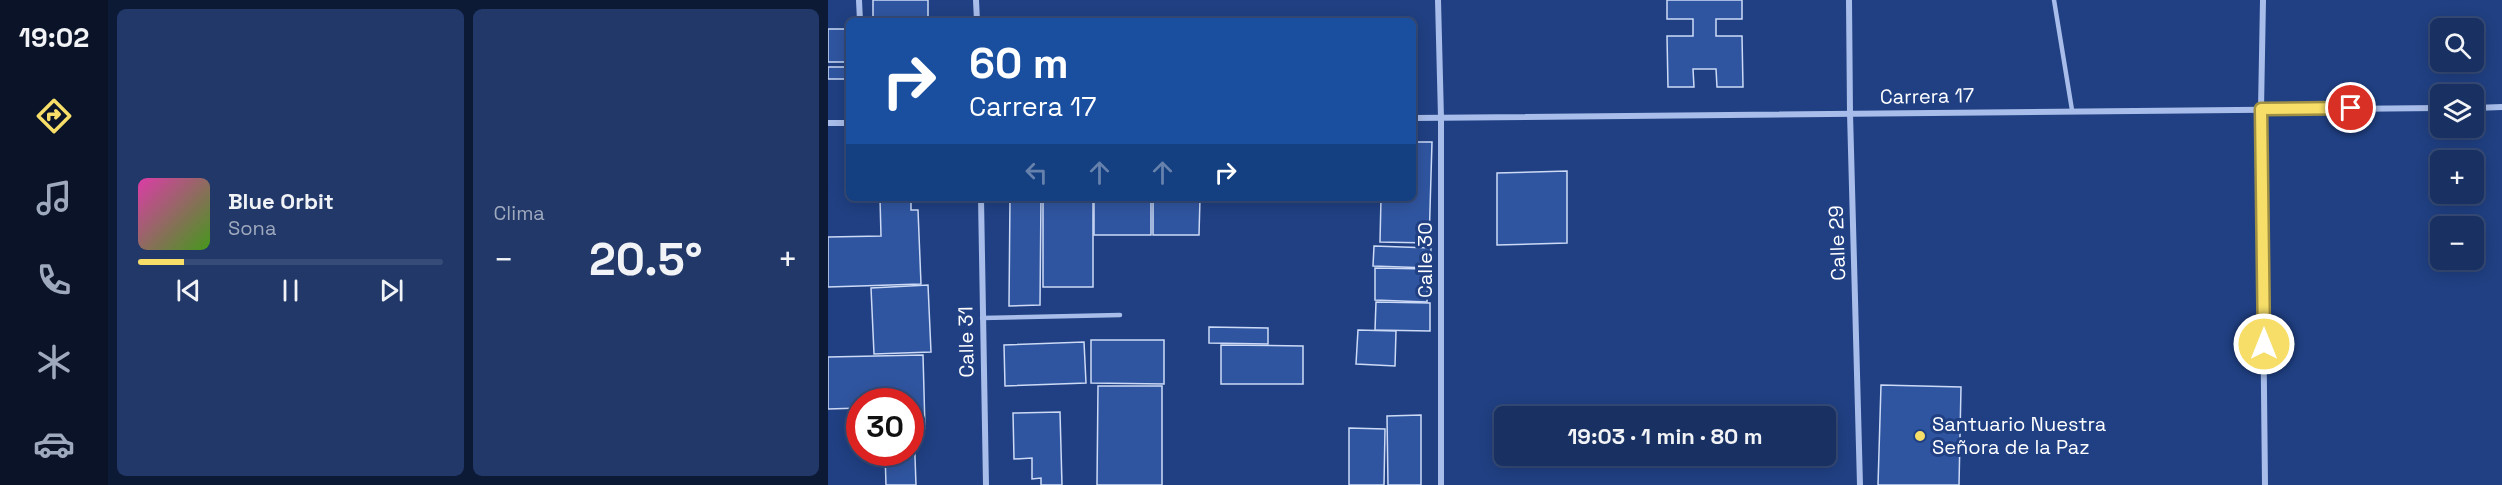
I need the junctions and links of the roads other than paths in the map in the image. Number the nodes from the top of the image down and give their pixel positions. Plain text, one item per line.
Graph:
1 (859, 0) edge
2 (976, 0) edge
3 (1438, 0) edge
4 (1849, 0) edge
5 (2054, 0) edge
6 (2263, 0) edge
7 (860, 18) edge
8 (977, 18) edge
9 (2502, 107) edge
10 (2430, 108) edge
11 (2484, 108) edge
12 (2261, 109) junction
13 (2072, 110) junction
14 (1850, 113) junction
15 (1416, 118) edge
16 (1441, 118) junction
17 (828, 123) edge
18 (846, 123) edge
19 (981, 201) edge
20 (1120, 315) dead end
21 (982, 318) junction
22 (986, 485) edge
23 (1441, 485) edge
24 (1860, 485) edge
25 (2265, 485) edge

1 - 7 street
2 - 8 street
3 - 16 street, Calle 30
4 - 14 street, Calle 29
5 - 13 lane
6 - 12 street
9 - 11 street
10 - 12 street, Carrera 17
12 - 13 street, Carrera 17
12 - 25 street
13 - 14 street, Carrera 17
14 - 16 street, Carrera 17
14 - 24 street, Calle 29
15 - 16 street, Carrera 17
16 - 23 street, Calle 30
17 - 18 street
19 - 21 street, Calle 31
20 - 21 lane
21 - 22 street, Calle 31

